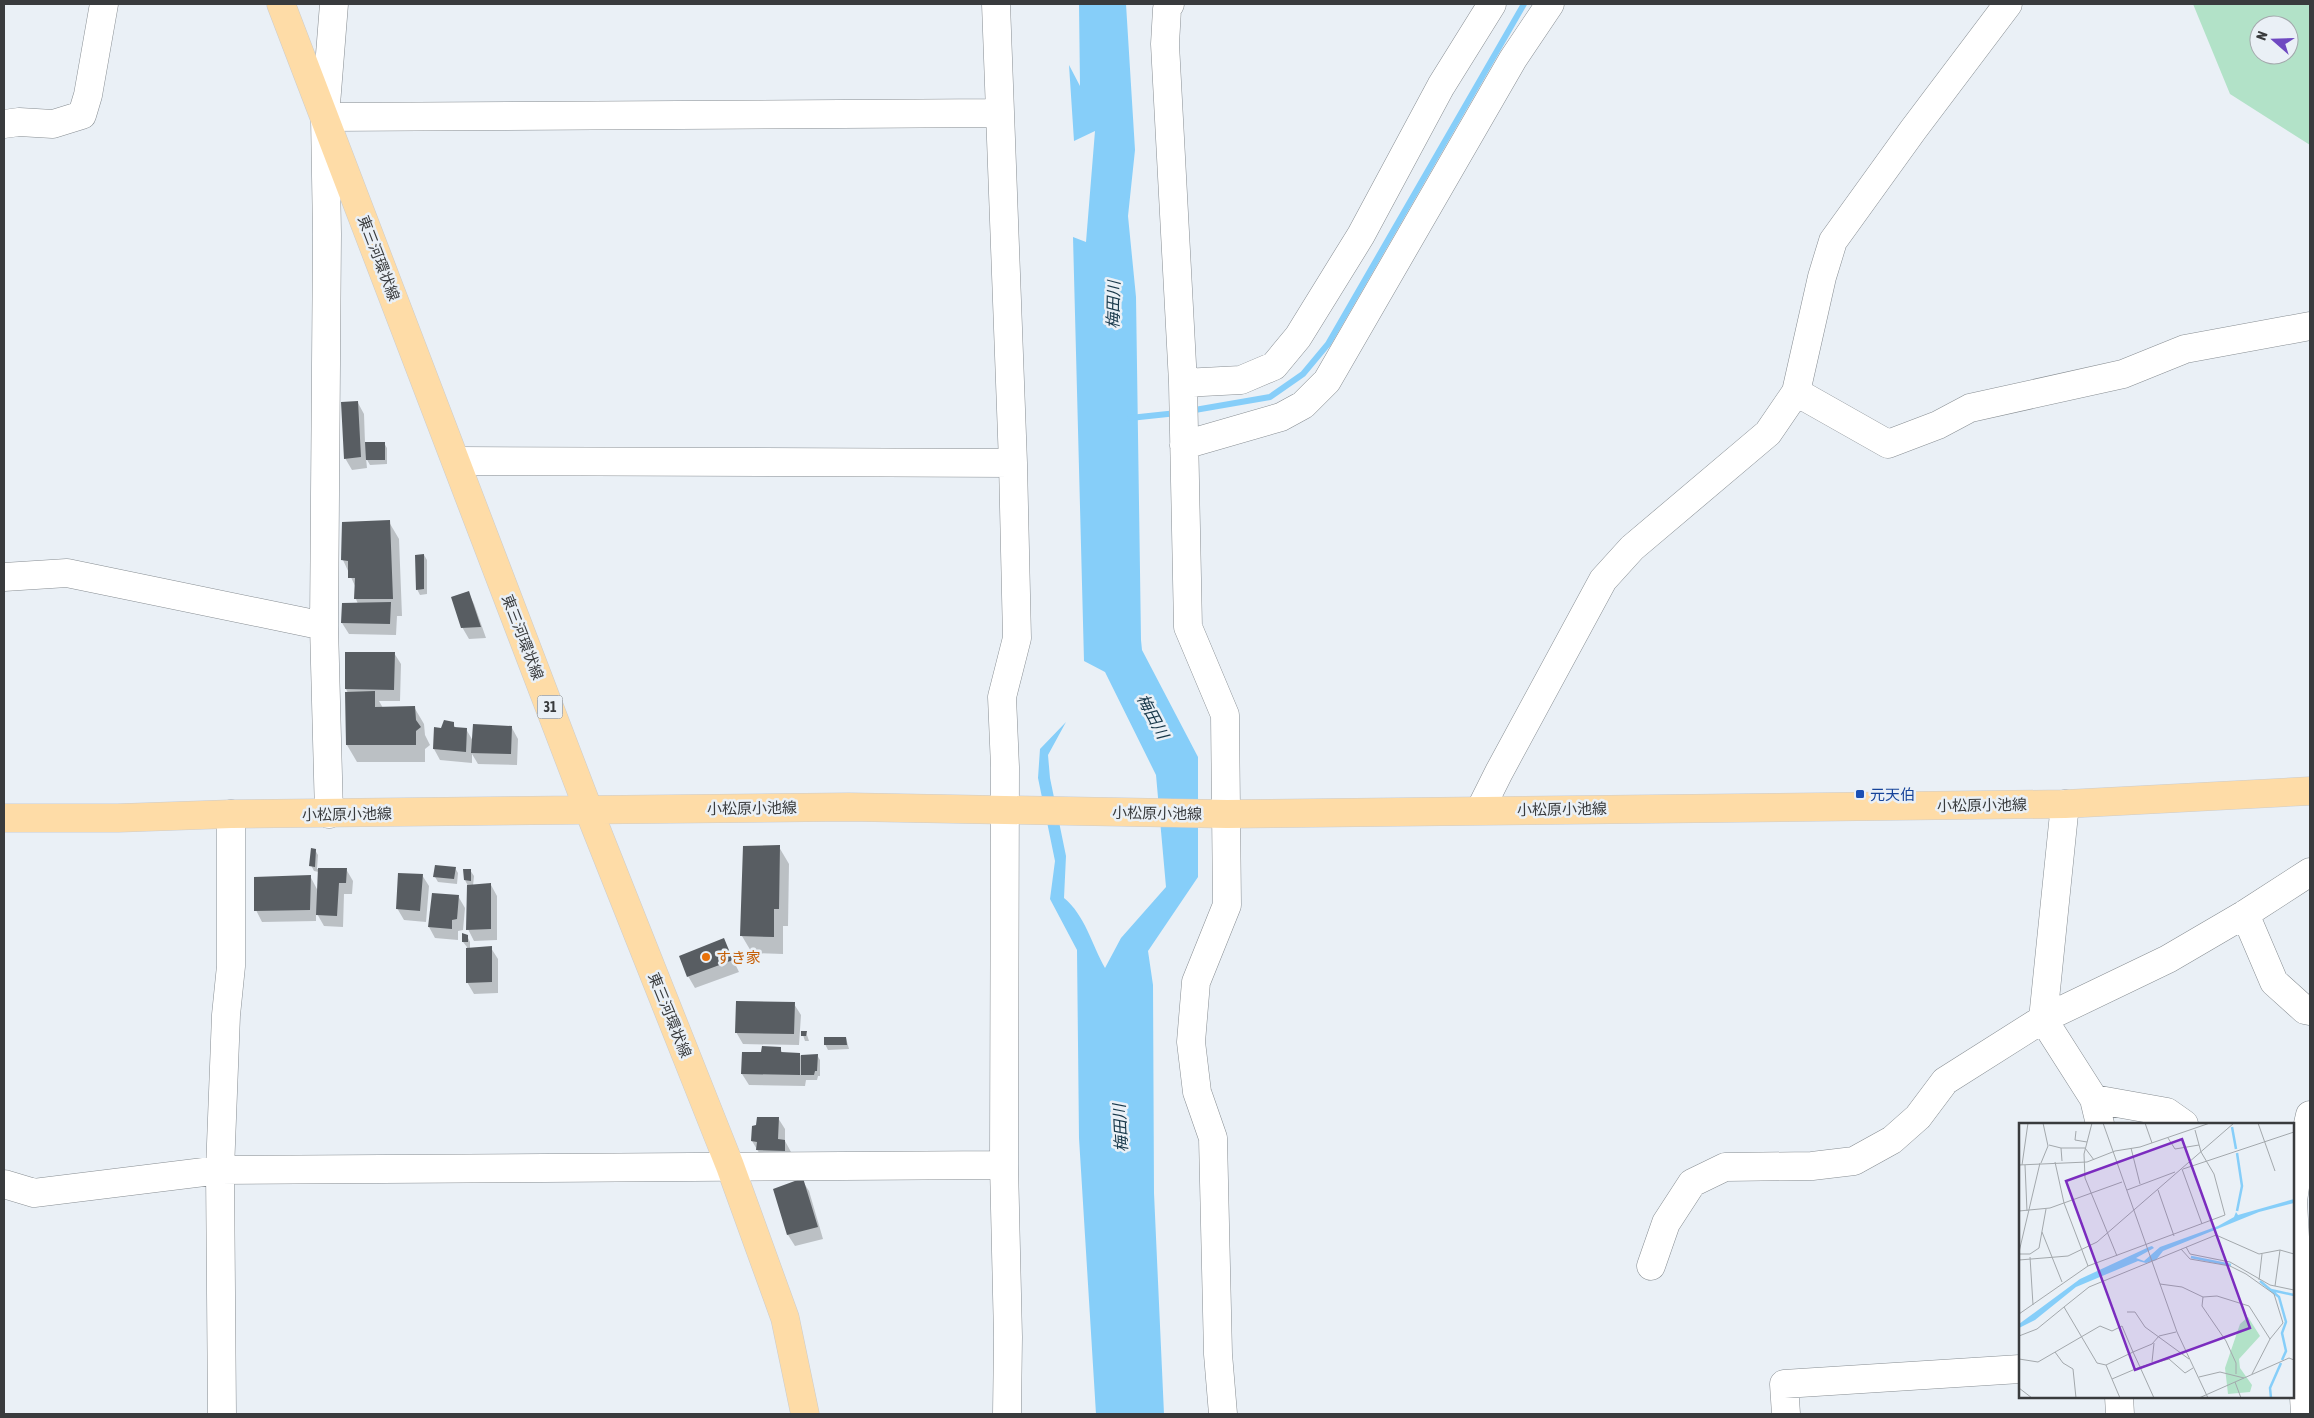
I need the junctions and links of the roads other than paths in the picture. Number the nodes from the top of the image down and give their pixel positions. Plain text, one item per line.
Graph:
1 (104, 4) edge
2 (281, 4) edge
3 (334, 4) edge
4 (996, 4) edge
5 (1170, 4) edge
6 (1492, 4) edge
7 (1550, 4) edge
8 (2008, 4) edge
9 (1000, 113) junction
10 (325, 117) junction
11 (4, 124) edge
12 (2310, 326) edge
13 (1796, 392) junction
14 (1183, 412) junction
15 (456, 462) junction
16 (1013, 463) junction
17 (4, 577) edge
18 (324, 626) junction
19 (2310, 791) edge
20 (2065, 804) junction
21 (1480, 810) junction
22 (589, 811) junction
23 (1013, 811) junction
24 (231, 814) junction
25 (328, 814) junction
26 (1219, 814) junction
27 (4, 818) edge
28 (2310, 872) edge
29 (2245, 914) junction
30 (2310, 1012) edge
31 (2043, 1019) junction
32 (2097, 1112) edge
33 (2310, 1115) edge
34 (2183, 1123) edge
35 (1004, 1164) junction
36 (730, 1166) junction
37 (220, 1170) junction
38 (4, 1184) edge
39 (2294, 1194) edge
40 (2294, 1219) edge
41 (1651, 1266) dead end
42 (2301, 1346) edge
43 (2019, 1369) edge
44 (2118, 1398) edge
45 (222, 1414) edge
46 (805, 1414) edge
47 (1007, 1414) edge
48 (1222, 1414) edge
49 (1786, 1414) edge
50 (2120, 1414) edge
51 (2305, 1414) edge

1 - 11 street
2 - 10 main road, 東三河環状線 / 31
3 - 10 street
4 - 9 street
5 - 14 street
6 - 14 street
7 - 14 street
8 - 13 street
9 - 10 street
9 - 16 street
10 - 15 main road, 東三河環状線 / 31
10 - 18 street
12 - 13 street
13 - 21 street
14 - 26 street
15 - 16 street
15 - 22 main road, 東三河環状線 / 31
16 - 23 street
17 - 18 street
18 - 25 street
19 - 20 main road, 小松原小池線
20 - 21 main road, 小松原小池線
20 - 31 street
21 - 26 main road, 小松原小池線
22 - 23 main road, 小松原小池線
22 - 25 main road, 小松原小池線
22 - 36 main road, 東三河環状線 / 31
23 - 26 main road, 小松原小池線
23 - 35 street
24 - 25 main road, 小松原小池線
24 - 27 main road, 小松原小池線
24 - 37 street
26 - 48 street
28 - 29 street
29 - 30 street
29 - 31 street
31 - 32 street
31 - 41 street
32 - 34 street
33 - 39 street
35 - 36 street
35 - 47 street
36 - 37 street
36 - 46 main road, 東三河環状線 / 31
37 - 38 street
37 - 45 street
40 - 42 street
42 - 51 street
43 - 49 street
44 - 50 street

